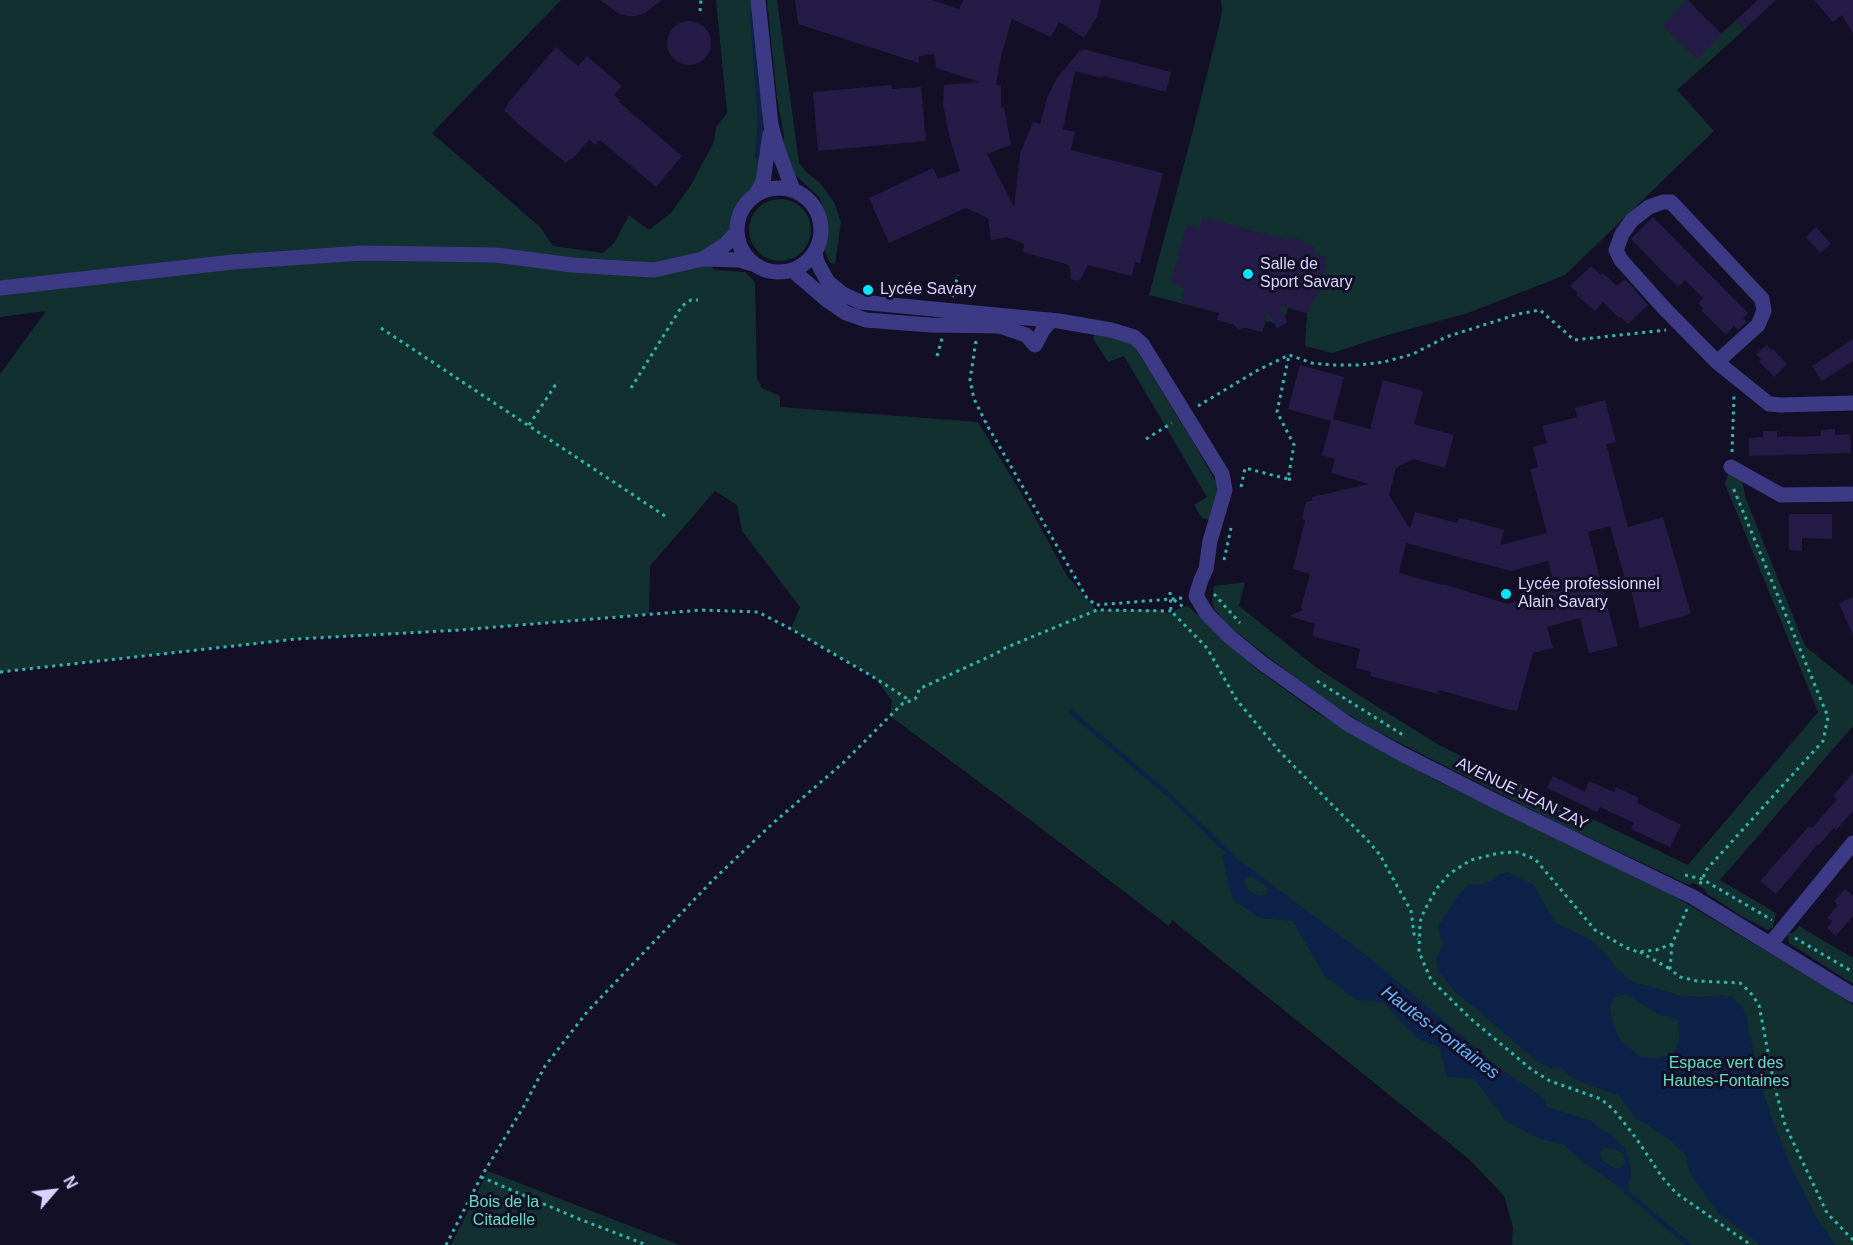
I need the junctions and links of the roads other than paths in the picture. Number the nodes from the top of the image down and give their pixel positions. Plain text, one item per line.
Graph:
1 (758, 0) edge
2 (771, 125) junction
3 (793, 190) junction
4 (756, 194) junction
5 (736, 233) junction
6 (814, 253) junction
7 (703, 259) junction
8 (753, 264) junction
9 (792, 270) junction
10 (0, 288) edge
11 (1051, 320) junction
12 (1717, 362) junction
13 (1853, 403) edge
14 (1731, 467) road end
15 (1853, 494) edge
16 (1853, 843) edge
17 (1771, 943) junction
18 (1853, 995) edge

1 - 2 street
2 - 3 street
2 - 4 street
3 - 4 street
3 - 6 street
4 - 5 street
5 - 7 street
5 - 8 street
6 - 9 street
6 - 11 street
7 - 8 street
7 - 10 street
8 - 9 street
9 - 11 street
11 - 17 street, AVENUE JEAN ZAY
12 - 12 street
12 - 13 street
14 - 15 street
16 - 17 street
17 - 18 street, AVENUE JEAN ZAY

